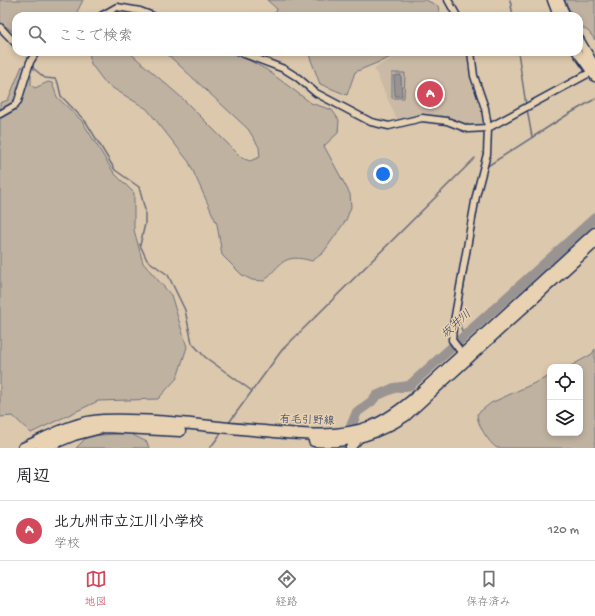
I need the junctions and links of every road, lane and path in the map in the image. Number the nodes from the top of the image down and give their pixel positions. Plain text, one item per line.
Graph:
1 (448, 0) edge
2 (552, 0) edge
3 (559, 0) edge
4 (108, 12) edge
5 (142, 12) edge
6 (454, 12) edge
7 (556, 12) edge
8 (564, 12) edge
9 (0, 27) edge
10 (12, 40) edge
11 (583, 48) edge
12 (250, 56) edge
13 (472, 56) edge
14 (581, 56) edge
15 (32, 58) edge
16 (594, 71) edge
17 (0, 114) edge
18 (488, 128) junction
19 (595, 233) edge
20 (595, 242) edge
21 (462, 354) junction
22 (358, 435) junction
23 (336, 438) junction
24 (23, 448) edge
25 (42, 448) edge
26 (350, 448) edge

1 - 6 street
2 - 7 street
3 - 8 street
4 - 5 street
9 - 10 street
11 - 16 street
12 - 18 street
13 - 18 street
14 - 16 street
15 - 17 street
16 - 18 street
18 - 21 street
19 - 21 main road, 有毛引野線
20 - 21 main road, 有毛引野線
21 - 22 main road, 有毛引野線
22 - 23 main road, 有毛引野線
22 - 26 street
23 - 24 main road, 有毛引野線
23 - 25 main road, 有毛引野線

